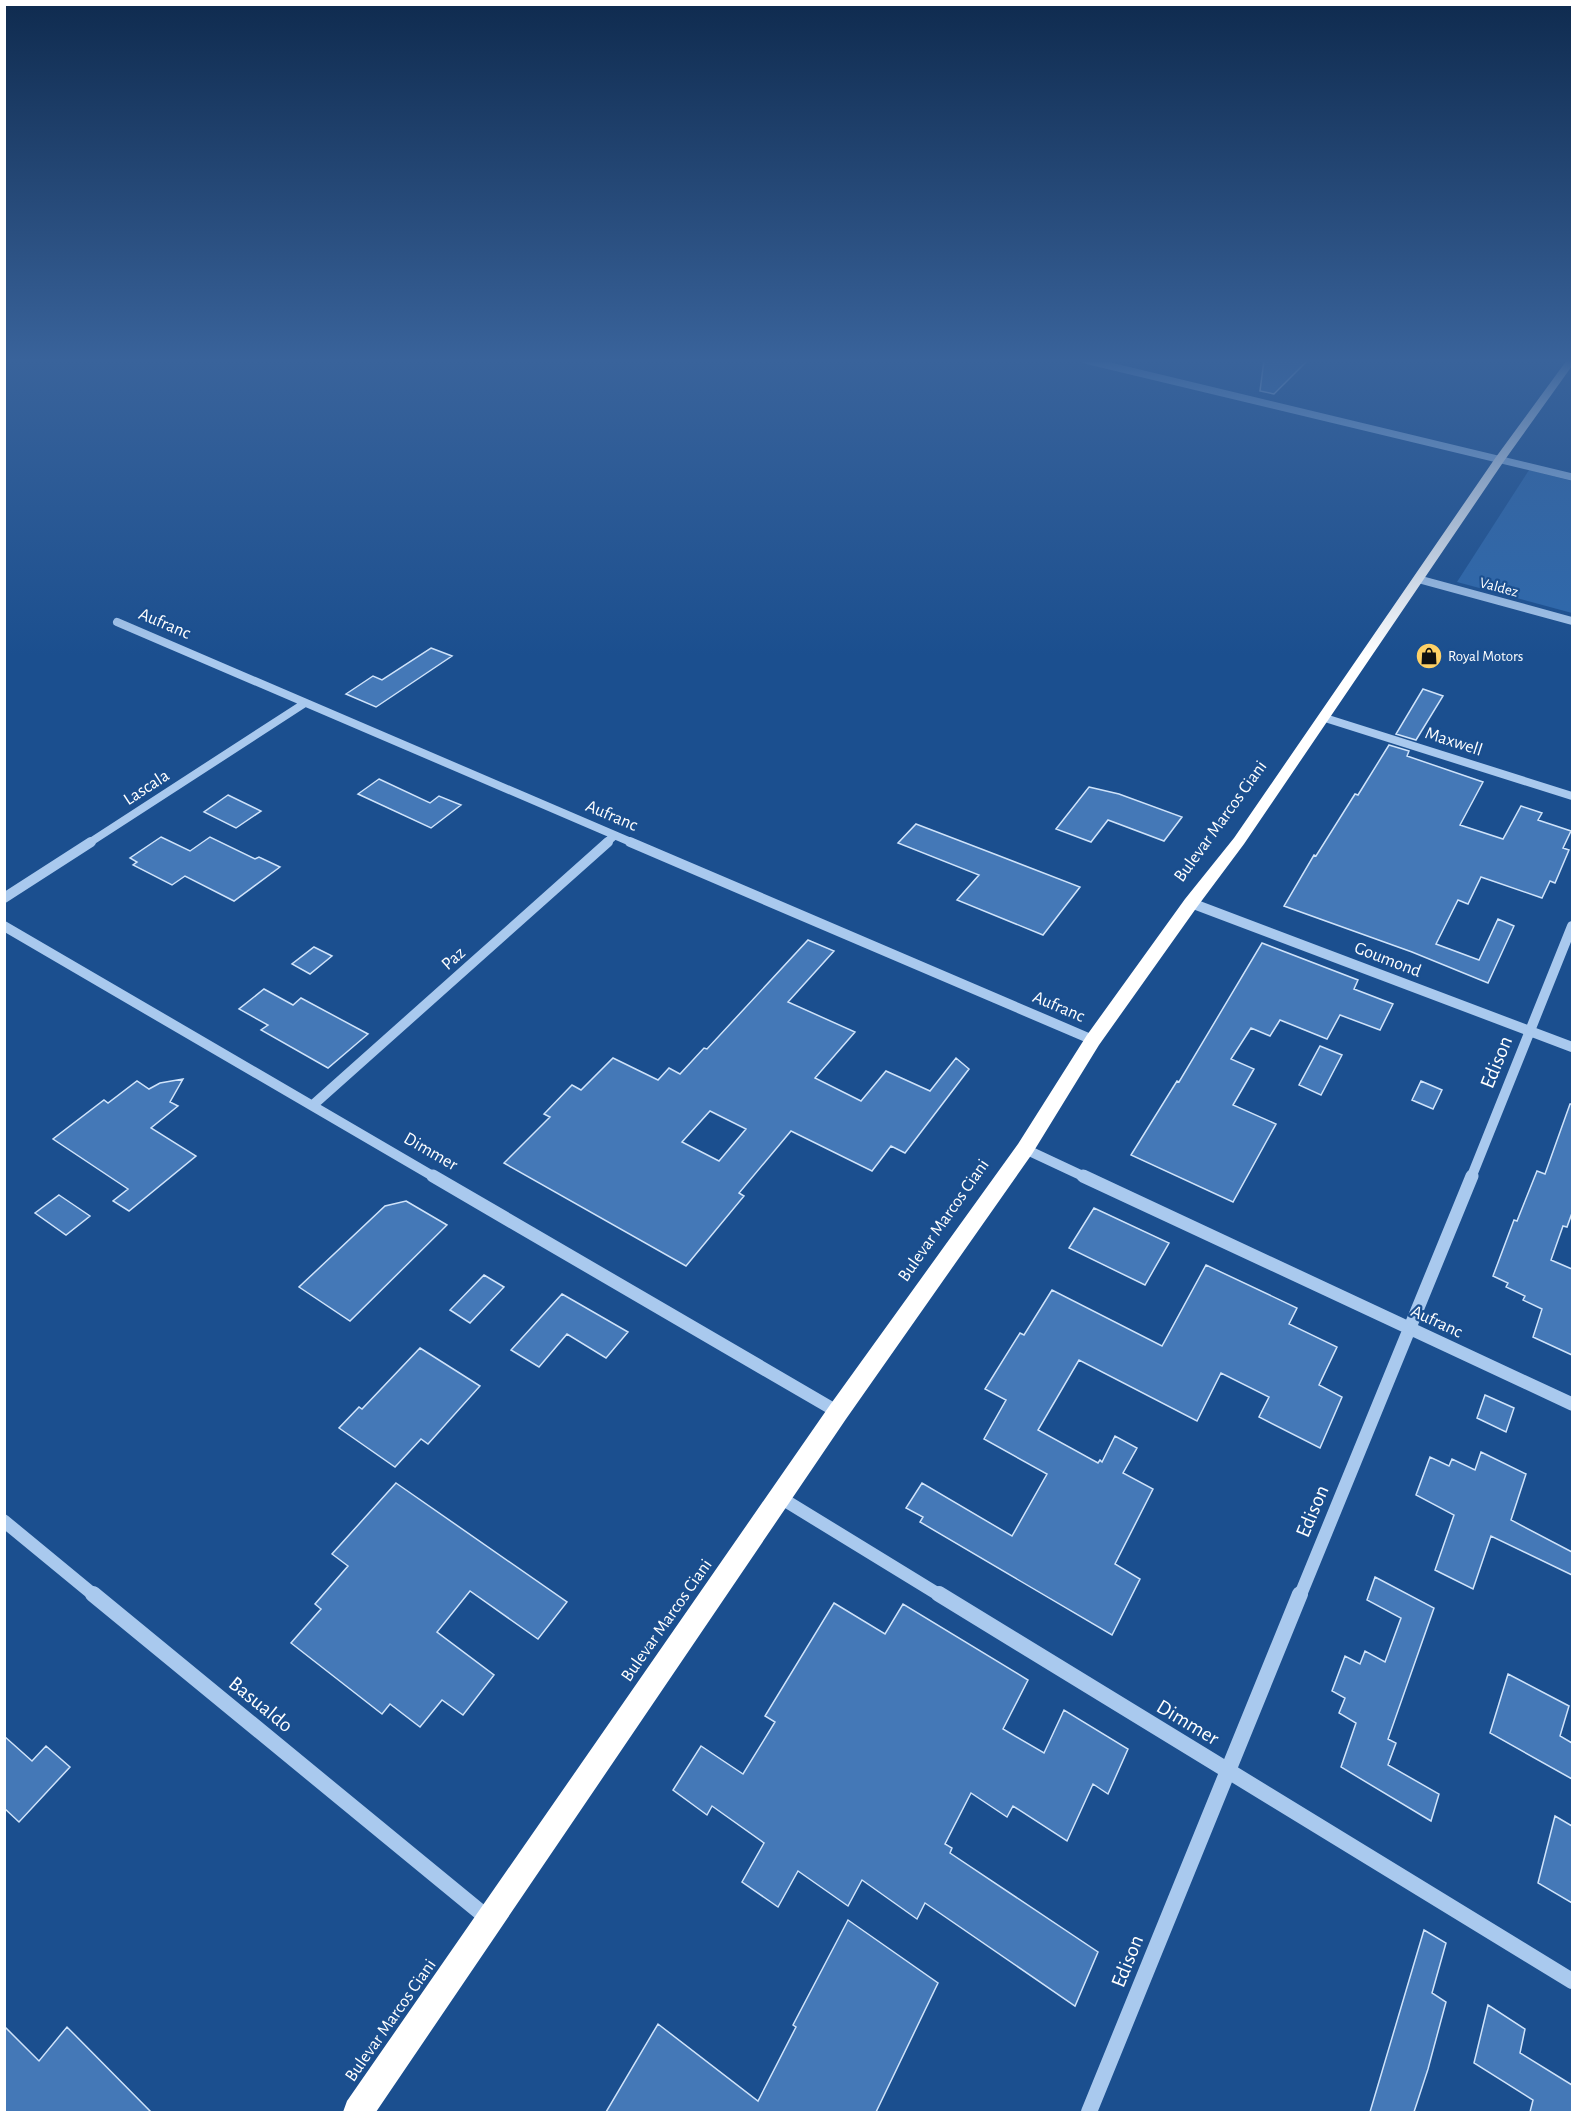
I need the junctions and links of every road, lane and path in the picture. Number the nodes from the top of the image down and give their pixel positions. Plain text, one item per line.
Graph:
1 (1500, 459) joint
2 (1572, 477) edge
3 (1418, 579) junction
4 (1572, 621) edge
5 (117, 622) dead end
6 (305, 703) junction
7 (1325, 717) junction
8 (1572, 796) edge
9 (615, 836) junction
10 (4, 898) edge
11 (1191, 903) junction
12 (4, 926) edge
13 (1572, 926) edge
14 (1531, 1031) junction
15 (1093, 1040) junction
16 (1572, 1047) edge
17 (313, 1105) junction
18 (1025, 1149) junction
19 (1410, 1329) junction
20 (1572, 1404) edge
21 (838, 1412) junction
22 (781, 1498) junction
23 (4, 1521) edge
24 (1227, 1770) junction
25 (490, 1920) junction
26 (1572, 1981) edge
27 (358, 2112) edge
28 (1089, 2112) edge

1 - 2 street
1 - 3 highway, Bulevar Marcos Ciani
3 - 4 street, Valdez
3 - 7 highway, Bulevar Marcos Ciani
5 - 6 street, Aufranc
6 - 9 street, Aufranc
6 - 10 street, Lascala
7 - 8 street, Maxwell
7 - 11 highway, Bulevar Marcos Ciani
9 - 15 street, Aufranc
9 - 17 street, Paz
11 - 14 street, Goumond
11 - 15 highway, Bulevar Marcos Ciani
12 - 17 street, Dimmer
13 - 14 street, Edison
14 - 16 street, Goumond
14 - 19 street, Edison
15 - 18 highway, Bulevar Marcos Ciani
17 - 21 street, Dimmer
18 - 19 street, Aufranc
18 - 21 highway, Bulevar Marcos Ciani
19 - 20 street, Aufranc
19 - 24 street, Edison
21 - 22 highway, Bulevar Marcos Ciani
22 - 24 street, Dimmer
22 - 25 highway, Bulevar Marcos Ciani
23 - 25 street, Basualdo
24 - 26 street, Dimmer
24 - 28 street, Edison
25 - 27 highway, Bulevar Marcos Ciani

